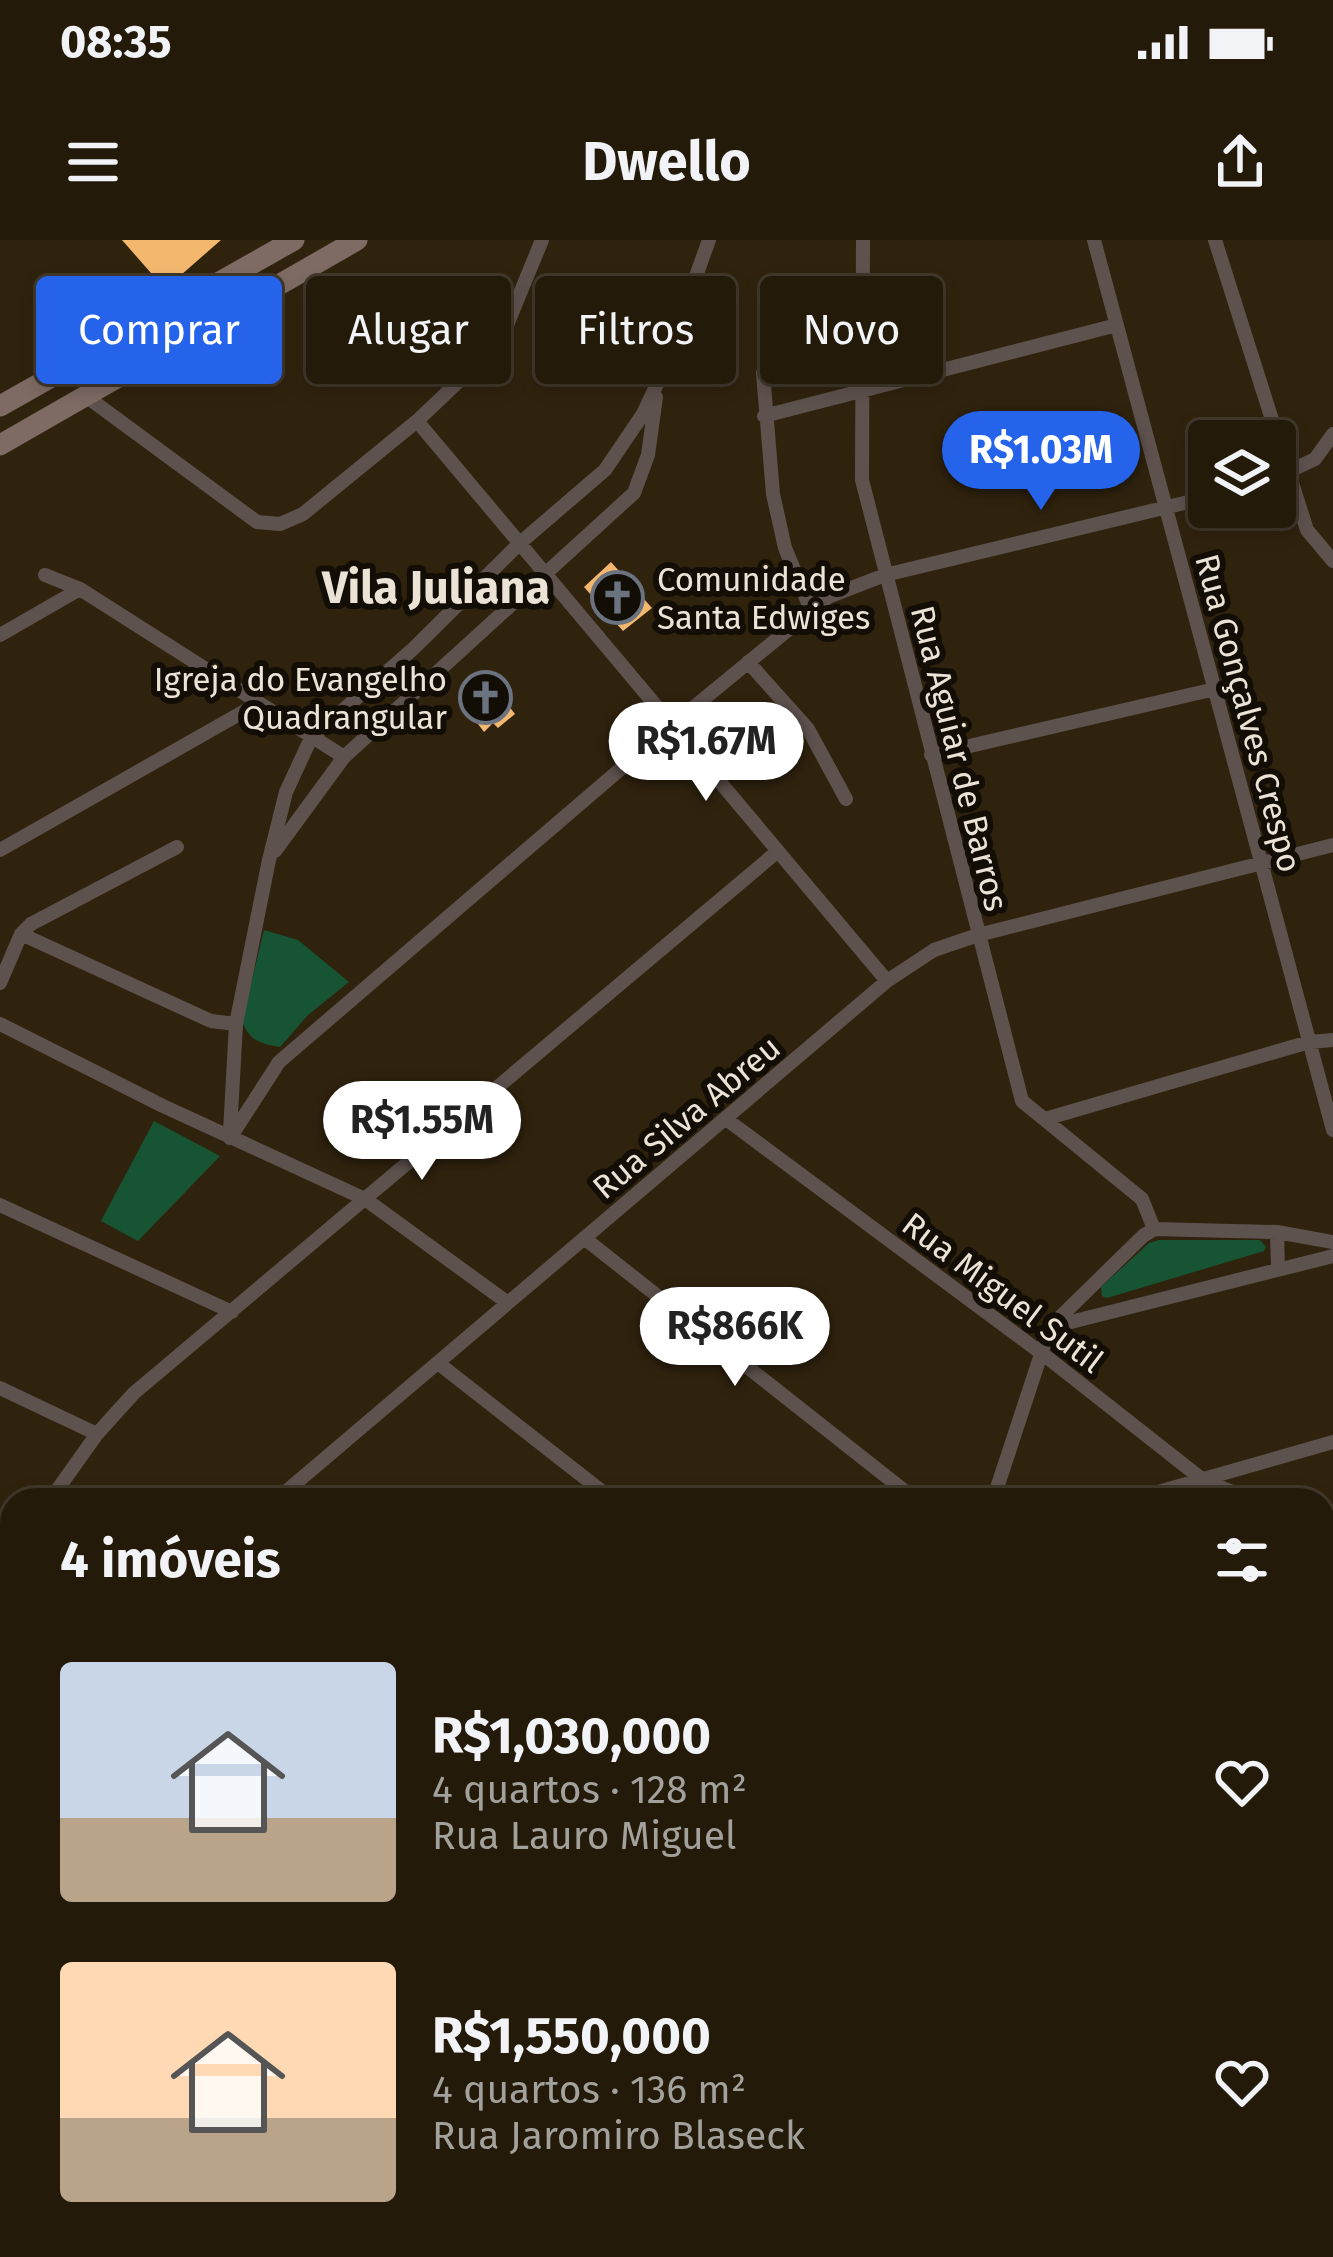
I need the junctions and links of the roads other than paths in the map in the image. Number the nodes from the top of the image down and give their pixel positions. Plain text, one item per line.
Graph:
1 (294, 240) edge
2 (358, 240) edge
3 (542, 240) edge
4 (709, 240) edge
5 (863, 240) edge
6 (1094, 240) edge
7 (1215, 240) edge
8 (696, 276) edge
9 (1117, 325) junction
10 (657, 384) edge
11 (658, 384) edge
12 (763, 384) edge
13 (862, 390) junction
14 (83, 394) junction
15 (0, 406) edge
16 (764, 416) junction
17 (1265, 420) edge
18 (417, 421) junction
19 (1333, 434) edge
20 (0, 445) edge
21 (1296, 468) edge
22 (1188, 503) edge
23 (1296, 508) edge
24 (1166, 509) junction
25 (520, 543) junction
26 (1333, 561) edge
27 (45, 574) dead end
28 (885, 575) junction
29 (547, 576) junction
30 (80, 589) junction
31 (811, 610) junction
32 (0, 635) edge
33 (748, 662) junction
34 (1215, 688) junction
35 (257, 704) junction
36 (672, 725) junction
37 (310, 738) junction
38 (931, 755) junction
39 (344, 757) junction
40 (846, 799) dead end
41 (1333, 845) edge
42 (177, 847) dead end
43 (0, 850) edge
44 (778, 851) junction
45 (269, 860) junction
46 (1262, 863) junction
47 (21, 934) junction
48 (978, 935) junction
49 (887, 981) junction
50 (0, 983) edge
51 (0, 1024) edge
52 (236, 1024) junction
53 (1333, 1040) edge
54 (1310, 1042) junction
55 (726, 1119) junction
56 (1045, 1119) junction
57 (1333, 1130) edge
58 (230, 1138) junction
59 (365, 1199) junction
60 (0, 1205) edge
61 (1154, 1229) junction
62 (1277, 1232) junction
63 (584, 1238) junction
64 (1333, 1242) edge
65 (1333, 1256) edge
66 (1278, 1270) junction
67 (1088, 1291) junction
68 (508, 1303) junction
69 (232, 1312) junction
70 (1100, 1314) junction
71 (1050, 1327) junction
72 (1041, 1353) junction
73 (438, 1363) junction
74 (0, 1388) edge
75 (97, 1434) junction
76 (1333, 1442) edge
77 (1203, 1480) junction
78 (59, 1488) edge
79 (294, 1488) edge
80 (598, 1488) edge
81 (901, 1488) edge
82 (997, 1488) edge
83 (1177, 1488) edge
84 (1223, 1488) edge

1 - 15 main road
2 - 14 main road
3 - 18 street
4 - 8 street
5 - 13 street, Rua Aguiar de Barros
6 - 9 street, Rua Gonçalves Crespo
7 - 17 street
9 - 13 street
9 - 24 street, Rua Gonçalves Crespo
10 - 25 street
11 - 29 street
12 - 16 street
13 - 16 street
13 - 28 street, Rua Aguiar de Barros
14 - 18 street
14 - 20 main road
16 - 31 street
18 - 25 street
19 - 21 street
22 - 24 street
23 - 26 street
24 - 28 street
24 - 34 street, Rua Gonçalves Crespo
25 - 29 street
25 - 37 street
27 - 30 street
28 - 31 street
28 - 38 street, Rua Aguiar de Barros
29 - 36 street
29 - 39 street
30 - 32 street
30 - 35 street
31 - 33 street
33 - 36 street
33 - 40 street
34 - 38 street
34 - 46 street, Rua Gonçalves Crespo
35 - 37 street
35 - 43 street
36 - 44 street
36 - 58 street
37 - 39 street
37 - 45 street
38 - 48 street, Rua Aguiar de Barros
39 - 45 street
41 - 46 street, Rua Silva Abreu
42 - 47 street
44 - 49 street
44 - 59 street
45 - 52 street
46 - 48 street, Rua Silva Abreu
46 - 54 street, Rua Gonçalves Crespo
47 - 50 street
47 - 52 street
48 - 49 street, Rua Silva Abreu
48 - 56 street, Rua Aguiar de Barros
49 - 55 street, Rua Silva Abreu
51 - 58 street
52 - 58 street
53 - 54 street
54 - 56 street
54 - 57 street, Rua Gonçalves Crespo
55 - 63 street, Rua Silva Abreu
55 - 72 street, Rua Miguel Sutil
56 - 61 street, Rua Aguiar de Barros
58 - 59 street
59 - 68 street
59 - 69 street
60 - 69 street
61 - 62 street
61 - 67 street
62 - 64 street
62 - 66 street
63 - 68 street, Rua Silva Abreu
63 - 81 street
65 - 66 street
66 - 70 street
67 - 70 street
67 - 71 street
68 - 73 street, Rua Silva Abreu
69 - 75 street
70 - 71 street
71 - 72 street
72 - 77 street, Rua Miguel Sutil
72 - 82 street
73 - 79 street, Rua Silva Abreu
73 - 80 street
74 - 75 street
75 - 78 street
76 - 77 street
77 - 83 street
77 - 84 street, Rua Miguel Sutil

